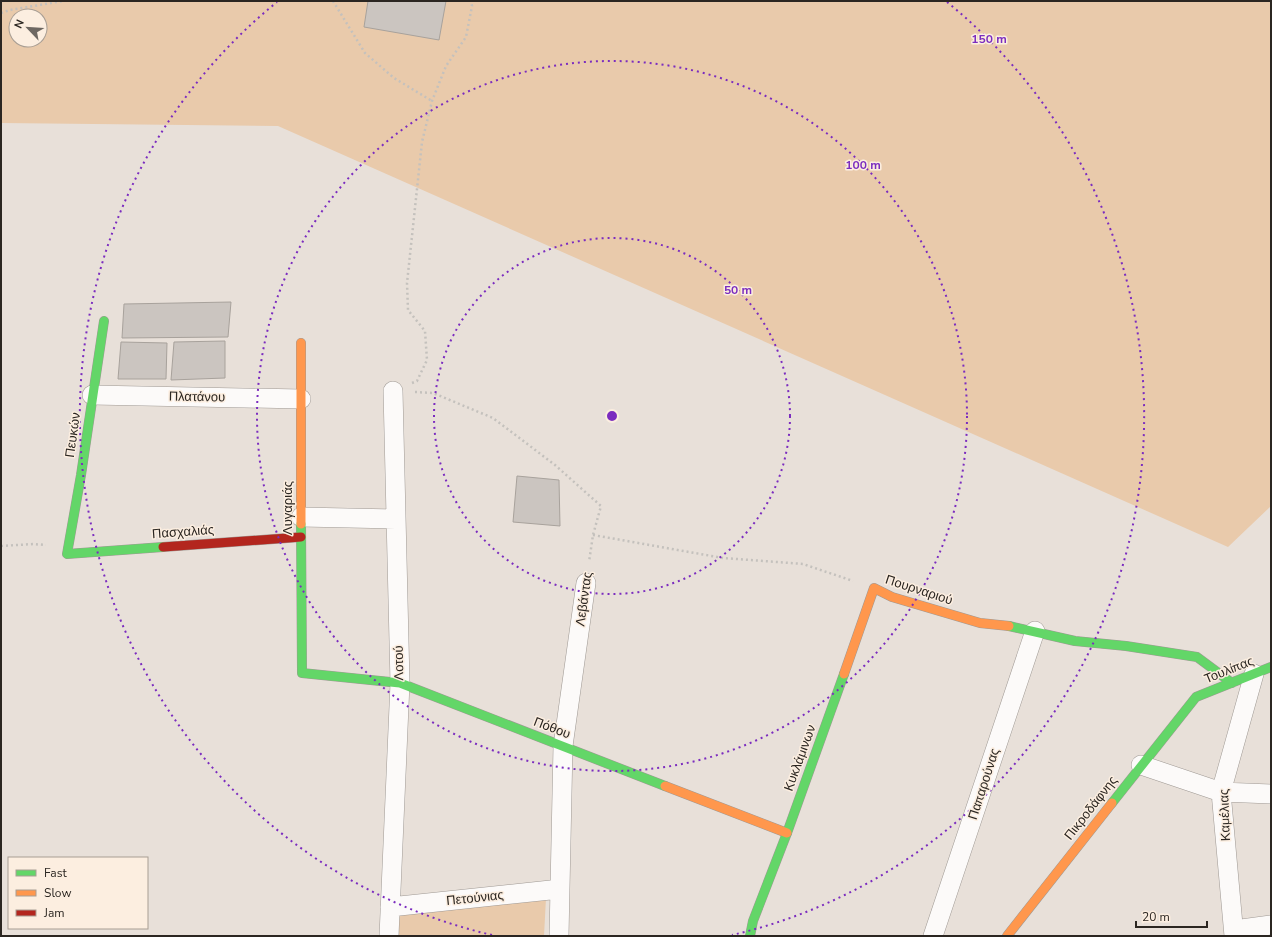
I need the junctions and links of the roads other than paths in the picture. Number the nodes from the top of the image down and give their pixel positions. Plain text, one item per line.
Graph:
1 (104, 320) dead end
2 (301, 343) dead end
3 (393, 391) road end
4 (92, 395) junction
5 (301, 399) junction
6 (301, 516) junction
7 (396, 519) junction
8 (301, 537) junction
9 (68, 549) joint
10 (586, 584) road end
11 (874, 588) joint
12 (1035, 632) junction
13 (1271, 667) edge
14 (302, 673) joint
15 (1254, 674) junction
16 (400, 683) junction
17 (1232, 683) junction
18 (1196, 697) joint
19 (563, 746) junction
20 (1141, 766) junction
21 (1221, 792) junction
22 (1271, 794) edge
23 (787, 833) junction
24 (560, 889) junction
25 (390, 907) junction
26 (1271, 925) edge
27 (1234, 933) edge
28 (389, 936) edge
29 (559, 936) edge
30 (750, 936) edge
31 (933, 936) edge
32 (1007, 936) edge

1 - 4 street, Πευκών
2 - 5 street, Λυγαριάς
3 - 7 street, Λοτού
4 - 5 street, Πλατάνου
4 - 9 street, Πευκών
5 - 6 street, Λυγαριάς
6 - 7 street
6 - 8 street, Λυγαριάς
7 - 16 street, Λοτού
8 - 9 street, Πασχαλιάς
8 - 14 street, Λυγαριάς
10 - 19 street, Λεβάντας
11 - 12 street, Πουρναριού
11 - 23 street, Κυκλάμινων
12 - 17 street, Πουρναριού
12 - 31 street, Παπαρούνας
13 - 15 street, Τουλίπας
14 - 16 street, Πόθου
15 - 17 street, Τουλίπας
15 - 21 street, Καμέλιας
16 - 19 street, Πόθου
16 - 25 street, Λοτού
17 - 18 street, Τουλίπας
18 - 20 street, Πικροδάφνης
19 - 23 street, Πόθου
19 - 24 street, Λεβάντας
20 - 21 street
20 - 32 street, Πικροδάφνης
21 - 22 street
21 - 27 street, Καμέλιας
23 - 30 street, Κυκλάμινων
24 - 25 street, Πετούνιας
24 - 29 street, Λεβάντας
25 - 28 street, Λοτού
26 - 27 street

